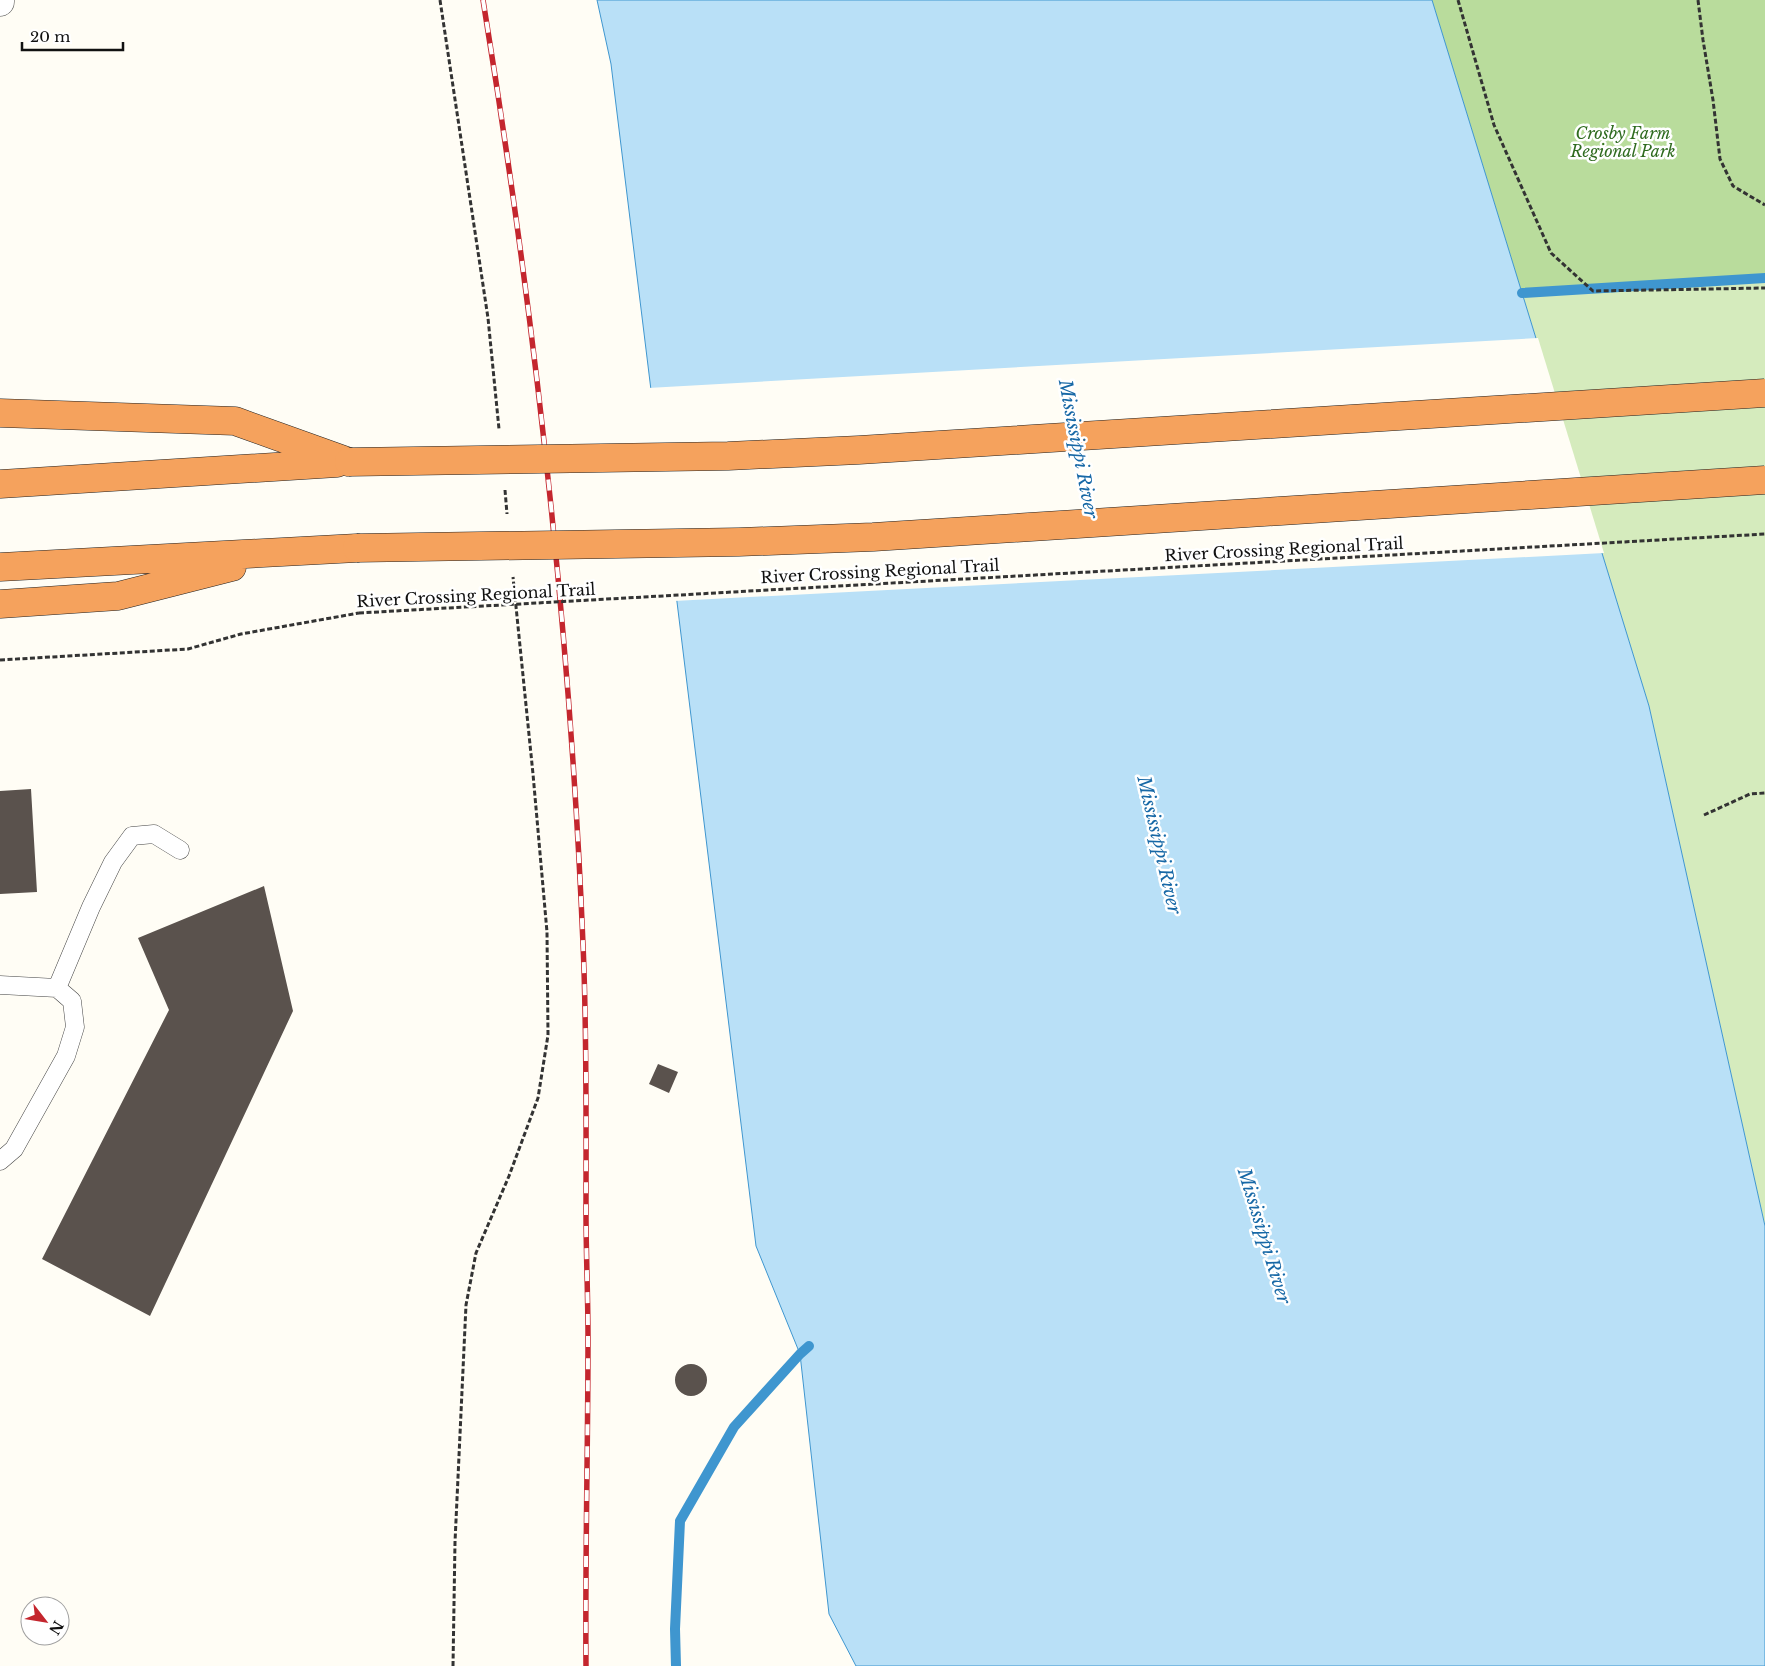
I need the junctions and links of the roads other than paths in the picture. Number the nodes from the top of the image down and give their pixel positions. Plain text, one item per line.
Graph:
1 (1765, 393) edge
2 (0, 413) edge
3 (349, 462) junction
4 (1765, 480) edge
5 (0, 484) edge
6 (291, 552) junction
7 (0, 567) edge
8 (0, 604) edge
9 (180, 850) dead end
10 (0, 985) edge
11 (57, 988) junction
12 (0, 1161) edge

1 - 3 highway, bridge
2 - 3 highway
3 - 5 highway
4 - 6 highway, bridge
6 - 7 highway
6 - 8 highway
9 - 11 lane
10 - 11 lane
11 - 12 lane

